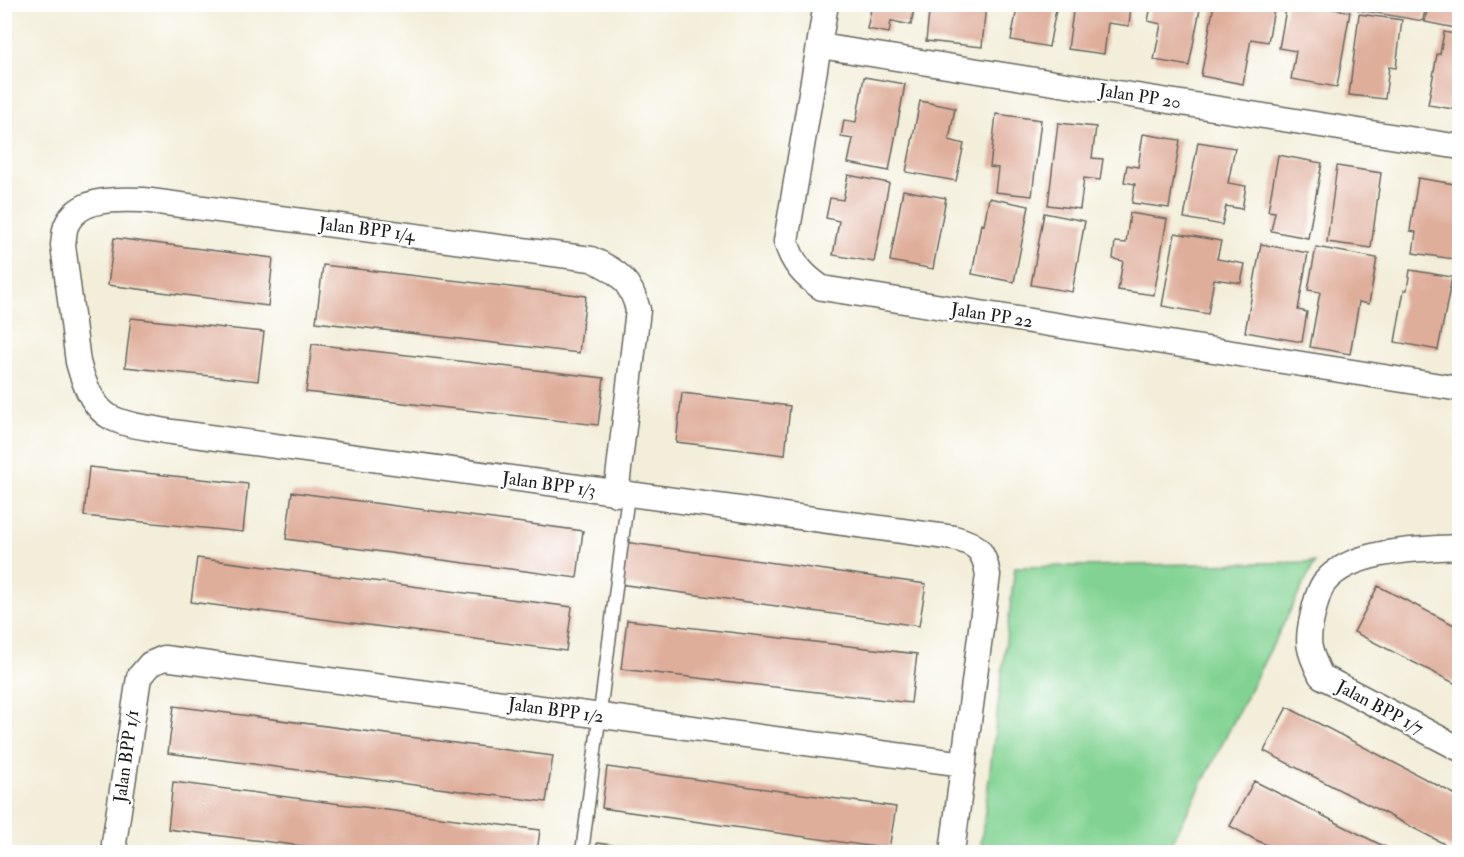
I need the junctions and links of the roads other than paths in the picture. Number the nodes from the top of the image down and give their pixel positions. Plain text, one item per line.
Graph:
1 (826, 4) edge
2 (820, 46) junction
3 (1460, 147) edge
4 (1460, 389) edge
5 (117, 420) joint
6 (622, 494) junction
7 (1460, 547) edge
8 (150, 664) joint
9 (601, 716) junction
10 (1460, 749) edge
11 (963, 764) junction
12 (116, 852) edge
13 (582, 852) edge
14 (952, 852) edge

1 - 2 street, Jalan PP 22
2 - 3 street, Jalan PP 20
2 - 4 street, Jalan PP 22
5 - 6 street, Jalan BPP 1/3
5 - 6 street, Jalan BPP 1/4
6 - 9 lane
6 - 11 street, Jalan BPP 1/3
7 - 10 street, Jalan BPP 1/7
8 - 9 street, Jalan BPP 1/2
8 - 12 street, Jalan BPP 1/1
9 - 11 street, Jalan BPP 1/2
9 - 13 lane
11 - 14 street

